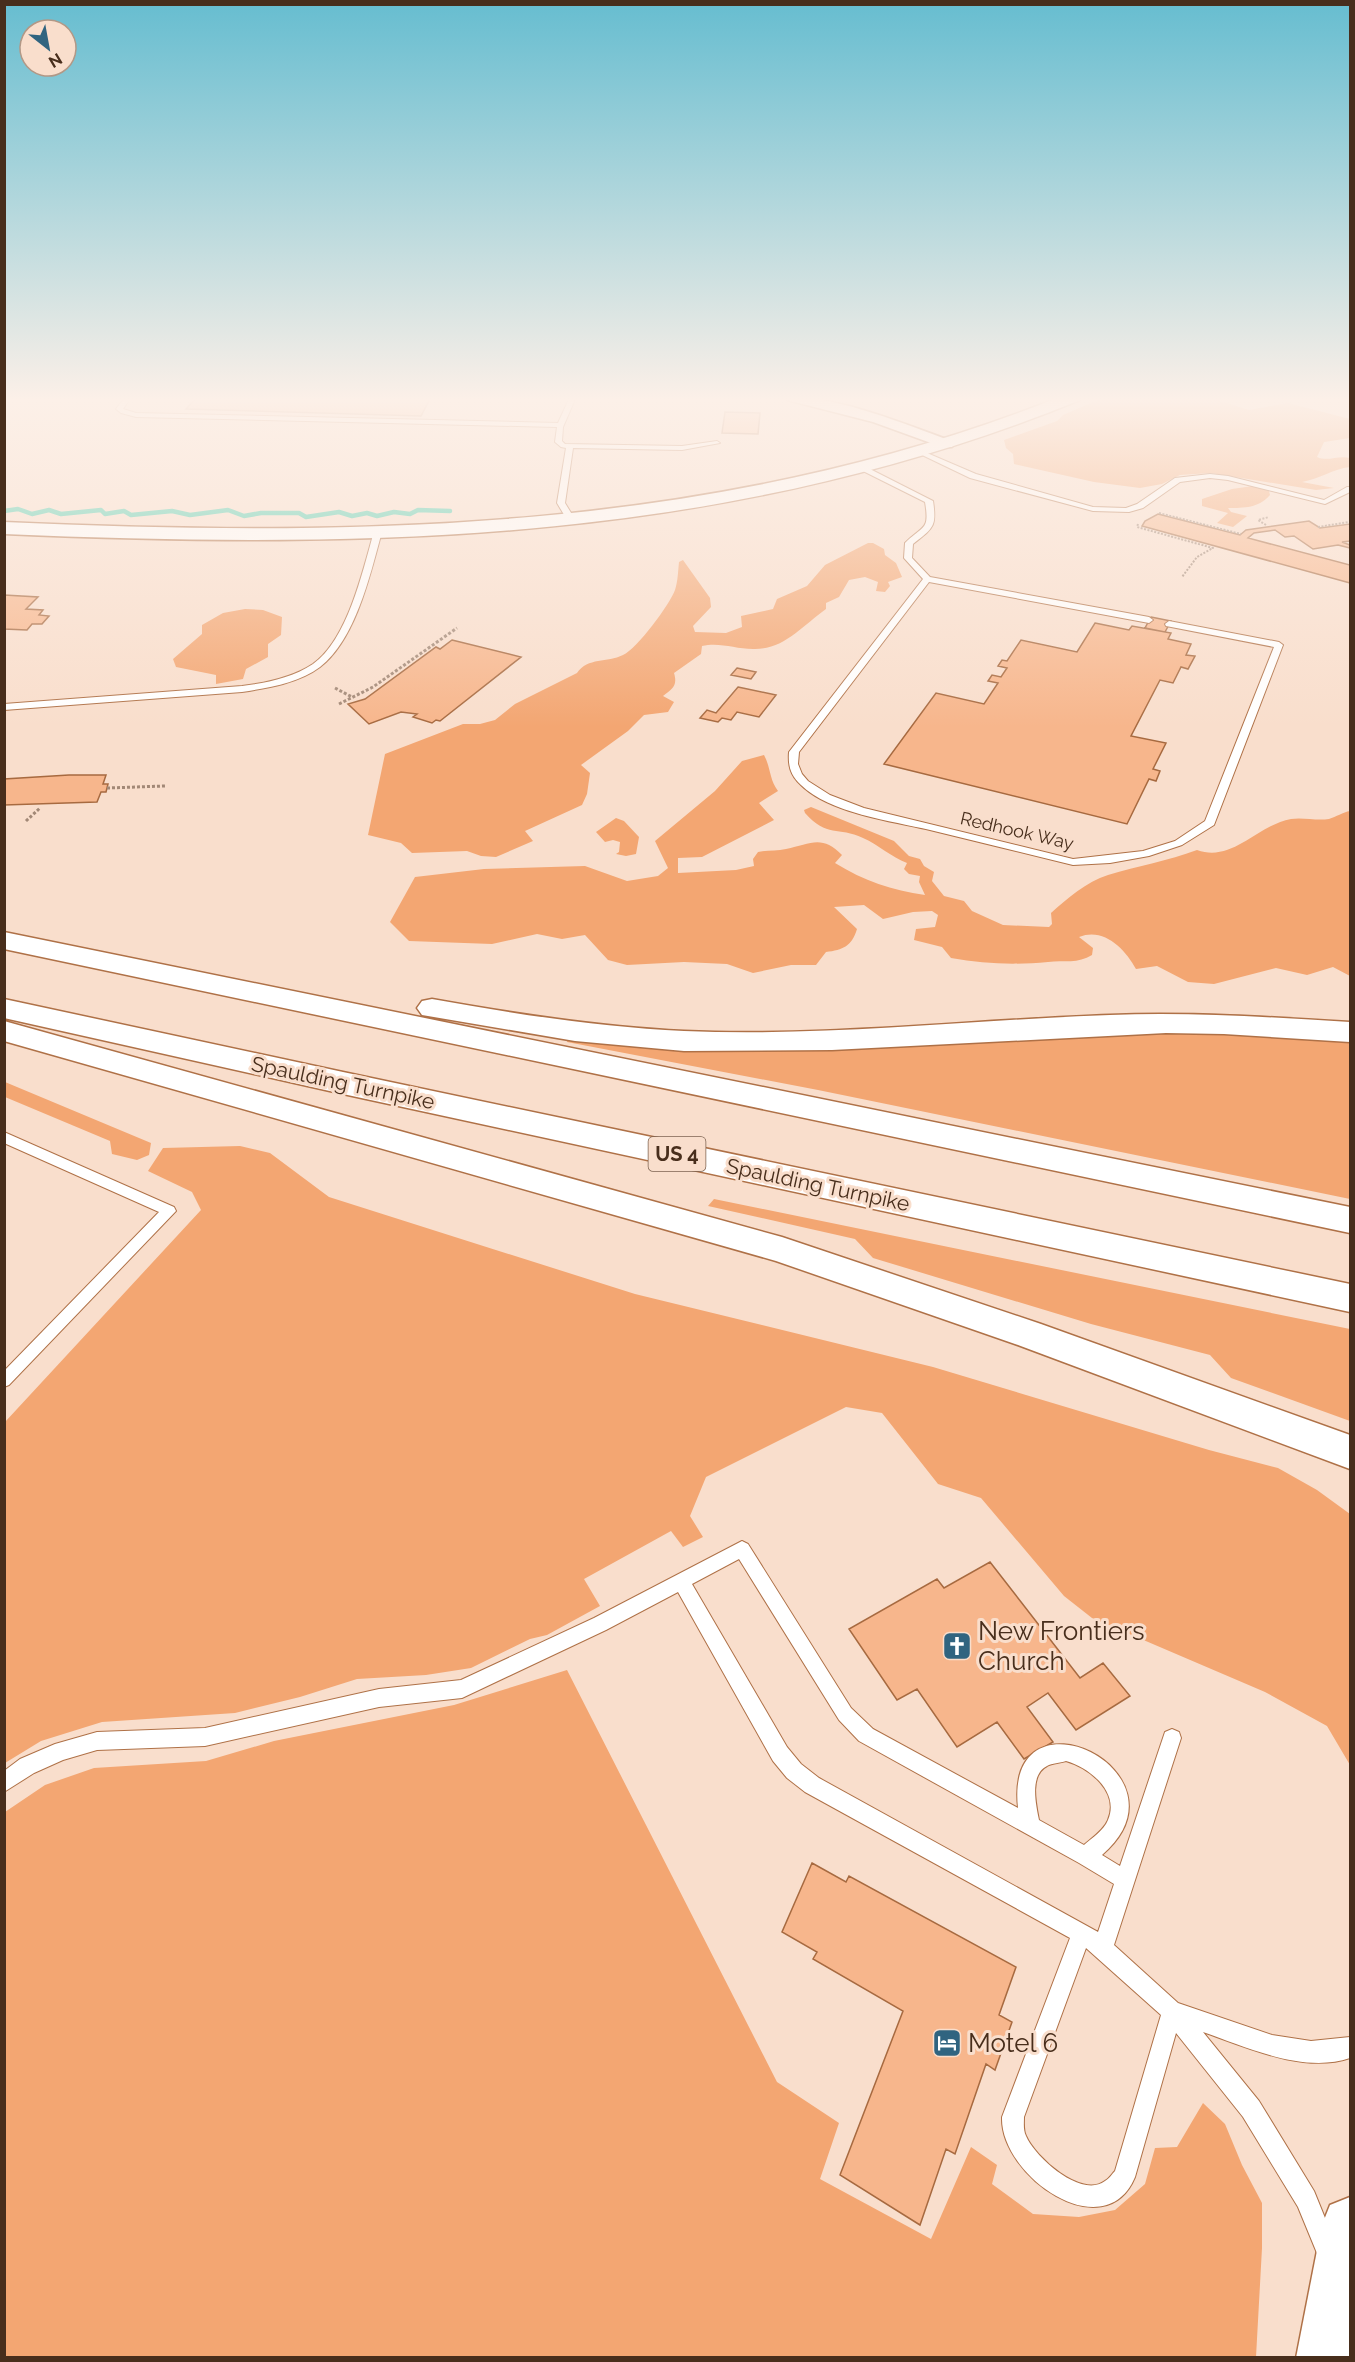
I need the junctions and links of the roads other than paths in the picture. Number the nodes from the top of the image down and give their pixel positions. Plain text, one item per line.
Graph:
1 (564, 507) edge
2 (661, 507) edge
3 (930, 507) edge
4 (1087, 507) edge
5 (1136, 507) edge
6 (572, 521) junction
7 (4, 528) edge
8 (377, 535) junction
9 (927, 579) junction
10 (1149, 620) dead end
11 (1169, 624) dead end
12 (4, 707) edge
13 (4, 934) edge
14 (4, 940) edge
15 (4, 1008) edge
16 (4, 1031) edge
17 (1350, 1032) edge
18 (4, 1137) edge
19 (1350, 1220) edge
20 (1350, 1298) edge
21 (4, 1382) edge
22 (1350, 1452) edge
23 (681, 1581) junction
24 (1172, 1738) dead end
25 (4, 1783) edge
26 (1031, 1826) junction
27 (1086, 1856) junction
28 (1125, 1880) junction
29 (1082, 1933) junction
30 (1103, 1948) junction
31 (1172, 2011) junction
32 (1350, 2047) edge
33 (1350, 2225) edge
34 (1340, 2280) junction
35 (1325, 2358) edge

1 - 6 lane
2 - 6 main road
3 - 9 lane
4 - 5 lane
6 - 8 main road
7 - 8 main road
8 - 12 lane
9 - 10 lane
9 - 11 lane, Redhook Way
13 - 17 main road
14 - 19 main road
15 - 20 main road, Spaulding Turnpike / US 4
16 - 22 main road
18 - 21 lane
23 - 25 lane
23 - 26 lane
23 - 29 lane
24 - 28 lane
26 - 27 lane
26 - 27 lane
27 - 28 lane
28 - 30 lane
29 - 30 lane
29 - 31 lane
30 - 31 lane
31 - 32 lane
31 - 34 lane
33 - 34 main road
34 - 35 main road

